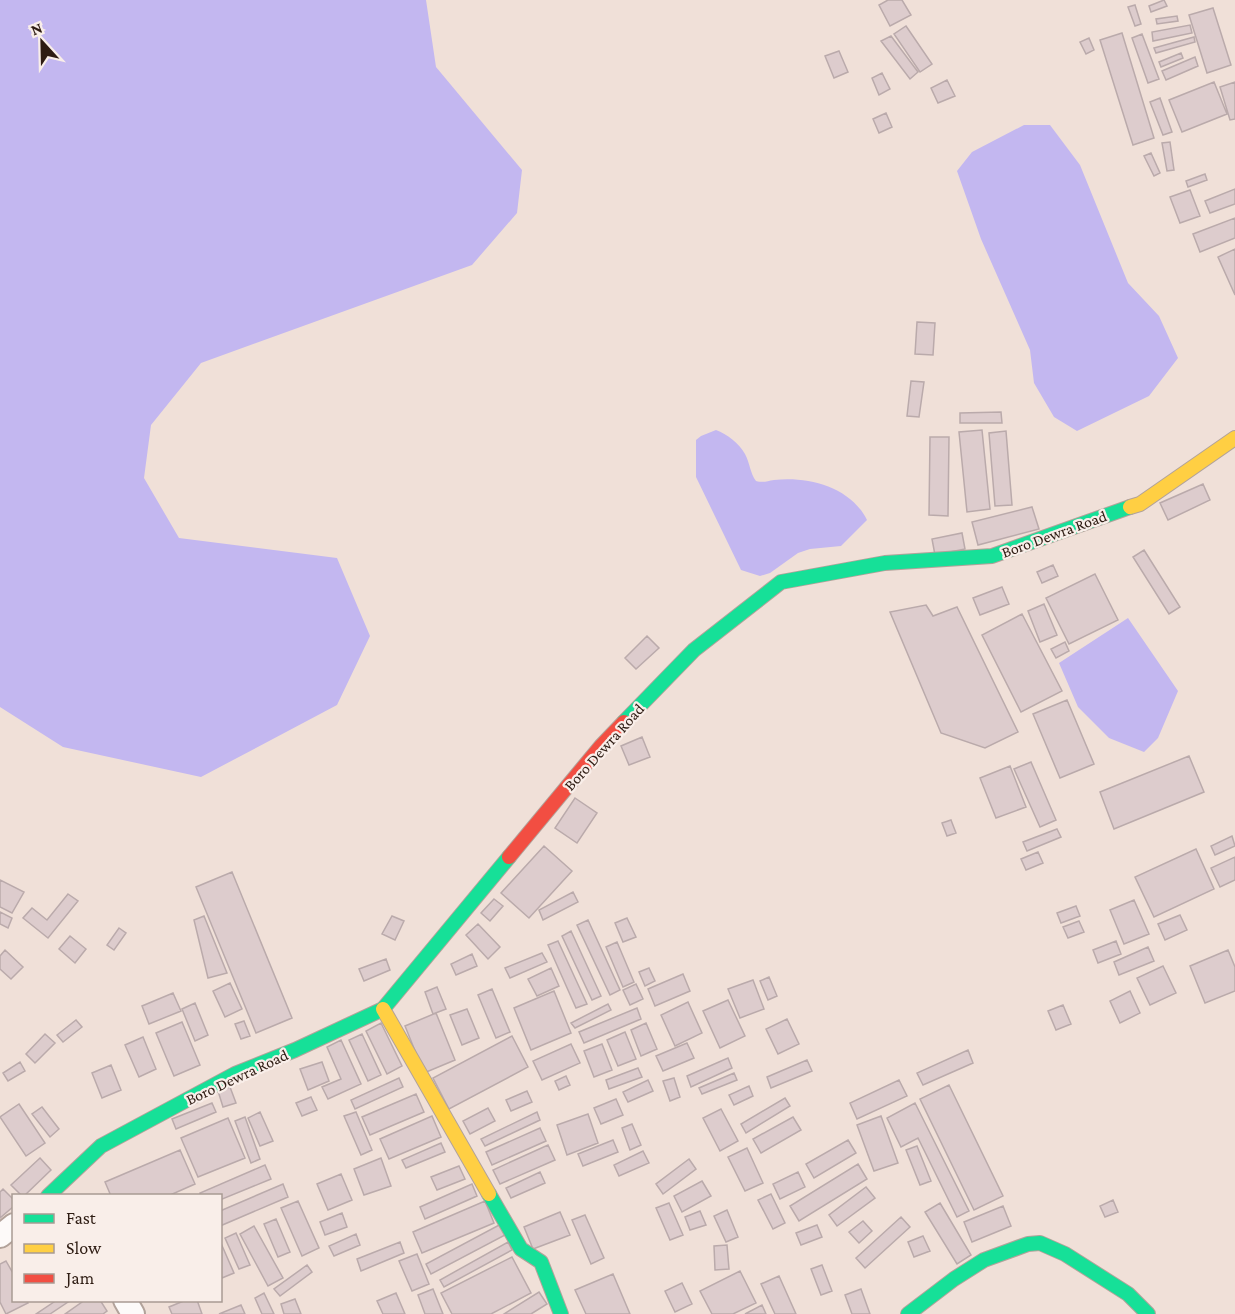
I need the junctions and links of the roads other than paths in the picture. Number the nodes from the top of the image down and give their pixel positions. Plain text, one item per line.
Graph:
1 (1235, 438) edge
2 (382, 1009) junction
3 (54, 1194) edge
4 (12, 1227) edge
5 (0, 1236) edge
6 (561, 1314) edge
7 (908, 1314) edge
8 (1148, 1314) edge

1 - 2 street, Boro Dewra Road
2 - 3 street, Boro Dewra Road
2 - 6 street
4 - 5 street
7 - 8 street

